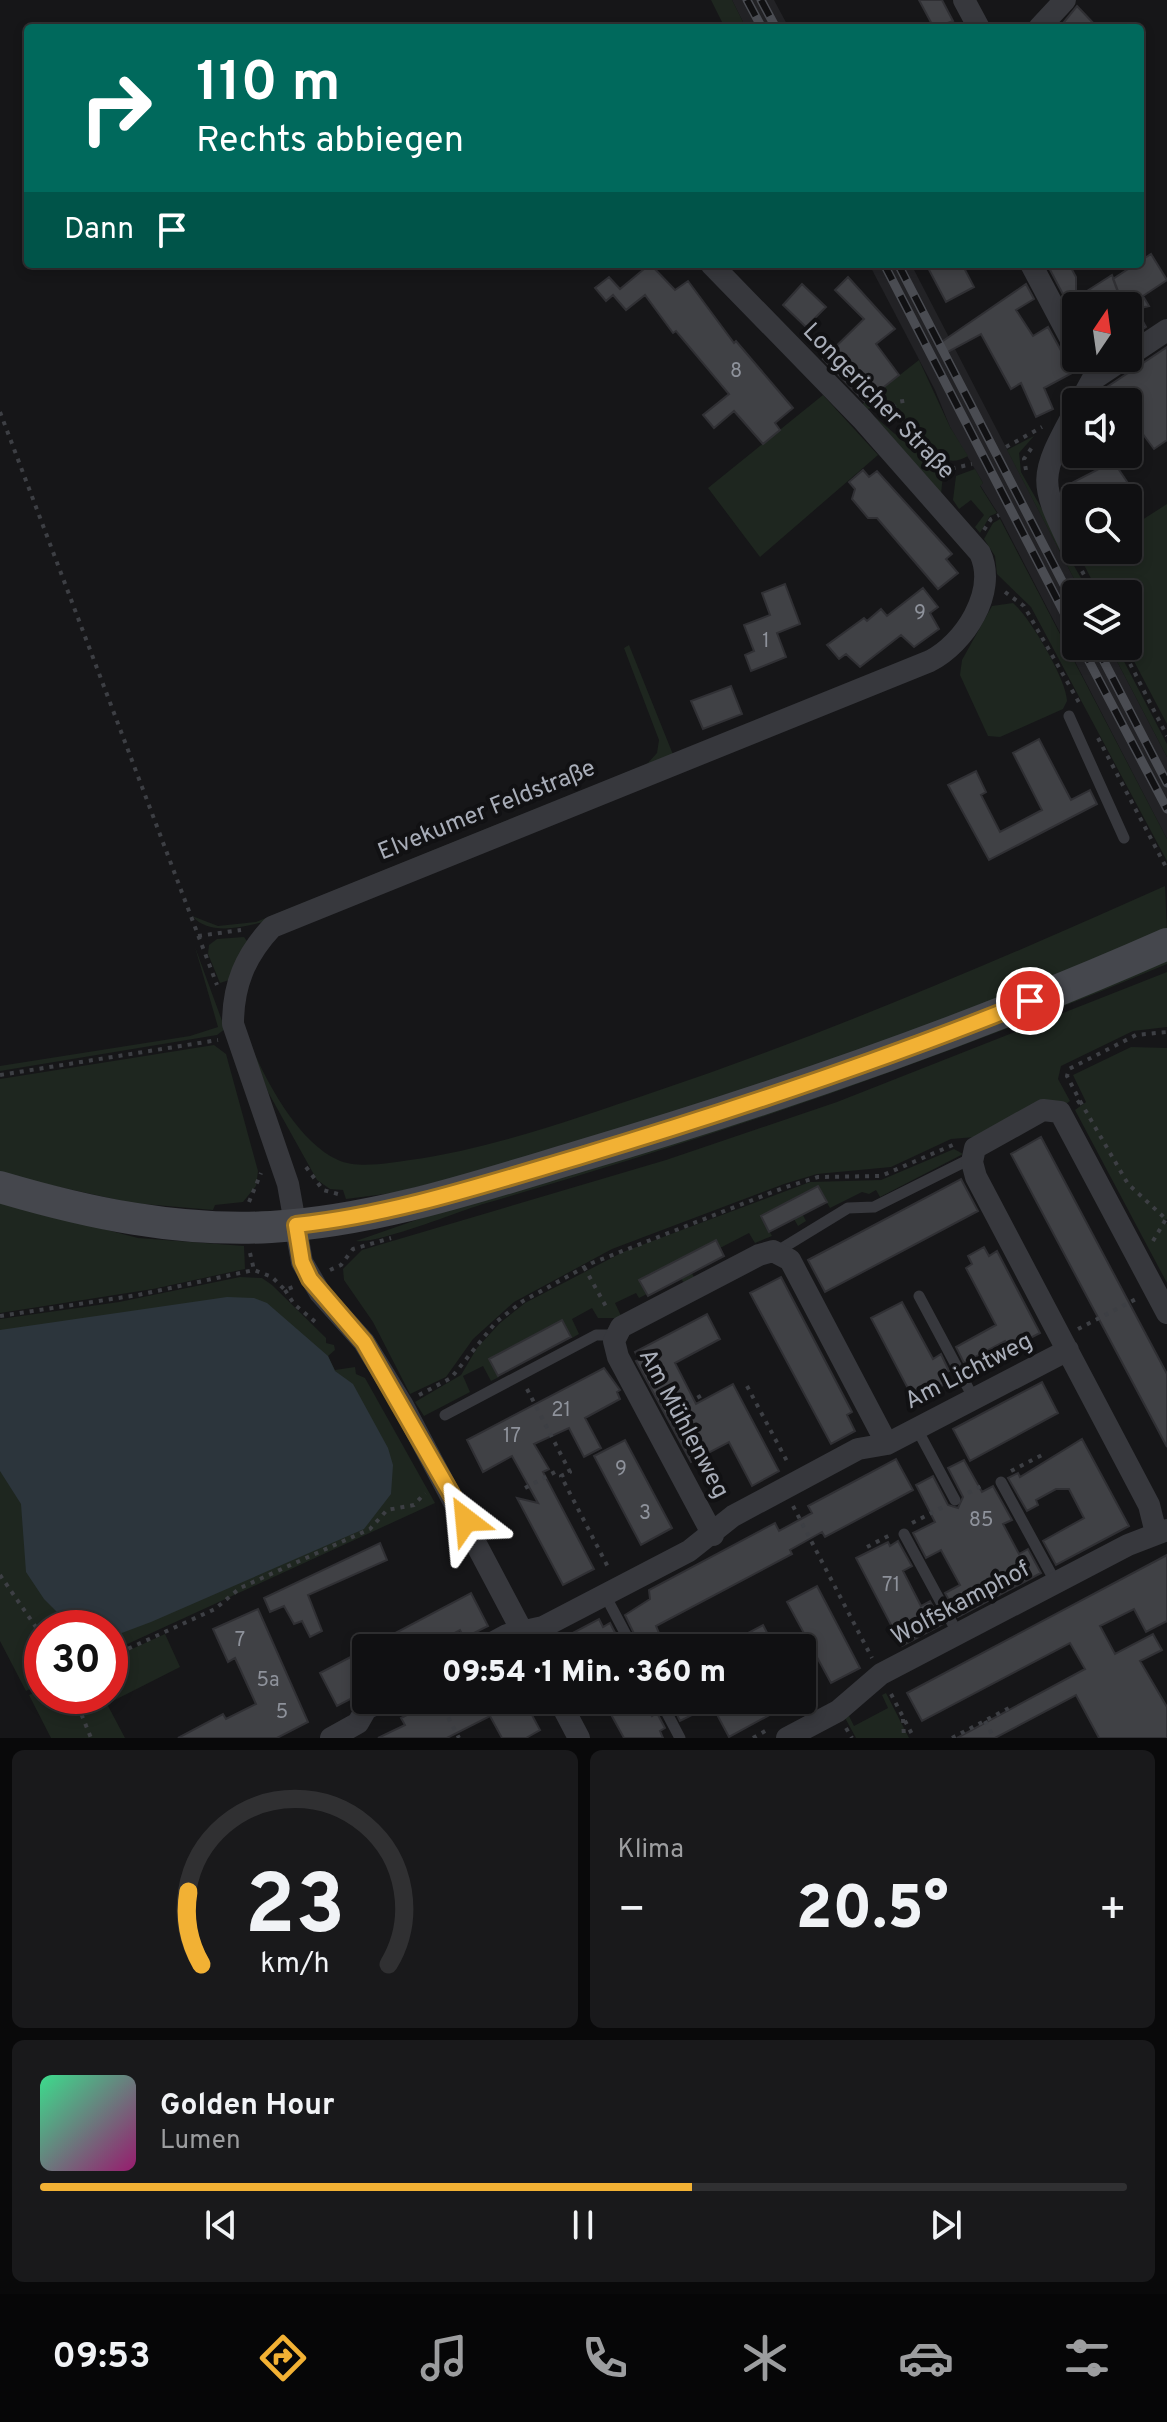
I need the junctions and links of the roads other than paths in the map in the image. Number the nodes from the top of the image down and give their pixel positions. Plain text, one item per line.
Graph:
1 (964, 0) edge
2 (1065, 0) edge
3 (977, 24) edge
4 (1043, 24) edge
5 (715, 268) edge
6 (1033, 268) edge
7 (1062, 323) edge
8 (1167, 330) edge
9 (1142, 346) edge
10 (1088, 372) edge
11 (1104, 372) edge
12 (1092, 380) junction
13 (1088, 388) edge
14 (1062, 435) edge
15 (1062, 529) edge
16 (983, 587) joint
17 (1069, 716) dead end
18 (1124, 838) dead end
19 (1167, 944) edge
20 (968, 1151) junction
21 (0, 1187) edge
22 (296, 1225) junction
23 (776, 1252) junction
24 (919, 1296) dead end
25 (1167, 1313) edge
26 (616, 1335) junction
27 (1068, 1343) junction
28 (974, 1399) junction
29 (445, 1415) dead end
30 (917, 1429) junction
31 (887, 1444) junction
32 (1001, 1482) dead end
33 (955, 1500) dead end
34 (1161, 1531) edge
35 (904, 1534) dead end
36 (713, 1535) junction
37 (1056, 1583) junction
38 (612, 1591) junction
39 (524, 1634) edge
40 (534, 1634) edge
41 (628, 1634) edge
42 (958, 1634) junction
43 (363, 1714) edge
44 (566, 1714) edge
45 (667, 1714) edge
46 (331, 1738) edge
47 (579, 1738) edge
48 (680, 1738) edge
49 (787, 1738) edge

1 - 3 street
2 - 4 street
5 - 16 street, Longericher Straße
6 - 7 street
8 - 9 street
10 - 12 street
11 - 12 street
12 - 13 street
14 - 15 street
16 - 22 street, Elvekumer Feldstraße
17 - 18 lane
19 - 22 main road
20 - 23 lane, Am Mühlenweg
20 - 25 street
20 - 27 street
21 - 22 main road
22 - 39 street
23 - 26 street, Am Mühlenweg
23 - 31 street
24 - 28 lane
26 - 29 lane, Am Mühlenweg
26 - 36 street, Am Mühlenweg
27 - 28 street, Am Lichtweg
27 - 34 street, Am Lichtweg
28 - 30 street, Am Lichtweg
30 - 31 street, Am Lichtweg
30 - 33 lane
31 - 36 street, Am Lichtweg
32 - 37 lane
34 - 37 street, Wolfskamphof
35 - 42 lane
36 - 38 street, Am Lichtweg
37 - 42 street, Wolfskamphof
38 - 40 street, Am Lichtweg
38 - 41 lane
42 - 49 street, Wolfskamphof
43 - 46 street
44 - 47 street
45 - 48 lane

